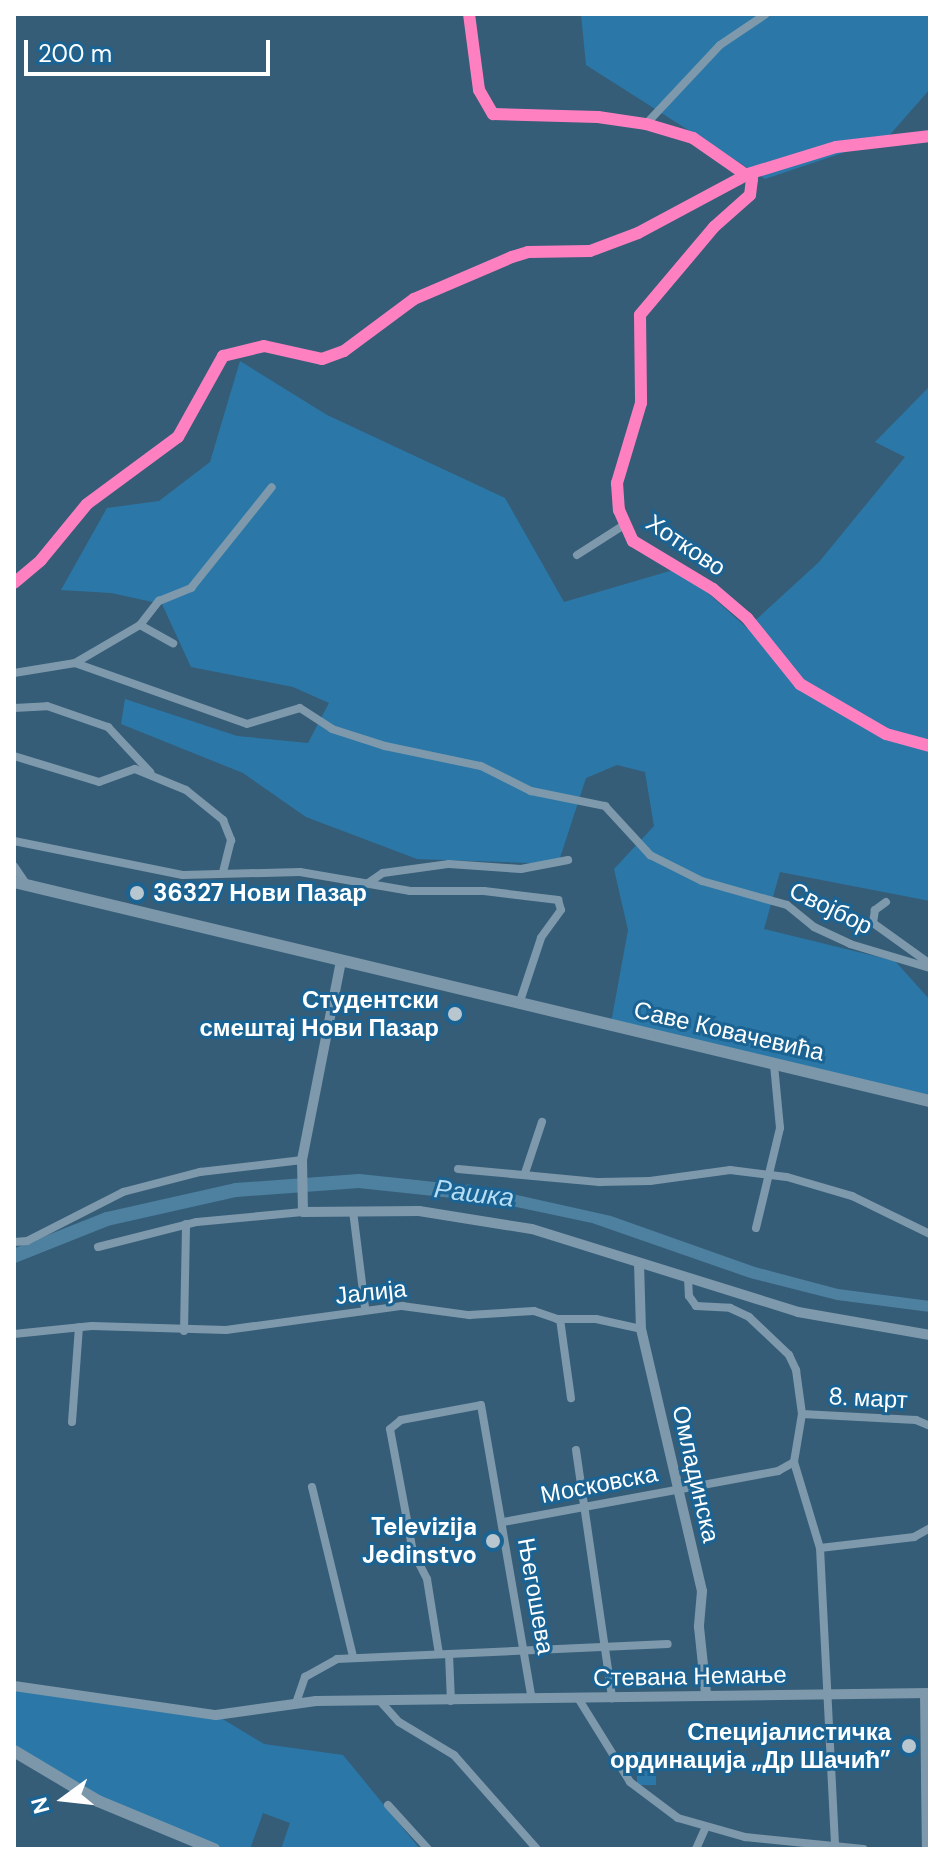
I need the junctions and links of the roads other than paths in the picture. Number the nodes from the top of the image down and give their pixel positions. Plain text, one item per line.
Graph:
1 (469, 14) edge
2 (766, 14) edge
3 (646, 124) junction
4 (930, 136) edge
5 (748, 174) junction
6 (272, 487) dead end
7 (624, 525) junction
8 (577, 555) dead end
9 (14, 583) edge
10 (140, 625) junction
11 (173, 643) dead end
12 (75, 663) junction
13 (14, 673) edge
14 (14, 708) edge
15 (930, 746) edge
16 (14, 756) edge
17 (151, 773) junction
18 (14, 841) edge
19 (568, 860) dead end
20 (14, 866) edge
21 (223, 873) junction
22 (368, 883) junction
23 (20, 884) edge
24 (886, 902) dead end
25 (341, 961) junction
26 (930, 966) edge
27 (519, 1004) junction
28 (774, 1065) junction
29 (930, 1101) edge
30 (542, 1122) dead end
31 (302, 1160) junction
32 (458, 1169) dead end
33 (525, 1173) junction
34 (769, 1175) junction
35 (302, 1208) junction
36 (353, 1211) junction
37 (186, 1224) junction
38 (756, 1228) dead end
39 (930, 1234) edge
40 (14, 1242) edge
41 (98, 1247) dead end
42 (639, 1263) junction
43 (688, 1278) junction
44 (365, 1308) junction
45 (560, 1319) junction
46 (79, 1327) junction
47 (641, 1329) junction
48 (184, 1331) junction
49 (14, 1334) edge
50 (930, 1335) edge
51 (571, 1398) dead end
52 (802, 1414) junction
53 (72, 1422) dead end
54 (930, 1426) edge
55 (576, 1450) dead end
56 (794, 1462) junction
57 (312, 1487) dead end
58 (678, 1489) junction
59 (586, 1507) junction
60 (503, 1522) junction
61 (930, 1528) edge
62 (820, 1548) junction
63 (668, 1644) dead end
64 (607, 1648) junction
65 (526, 1650) junction
66 (439, 1654) junction
67 (449, 1654) junction
68 (353, 1657) junction
69 (14, 1686) edge
70 (927, 1693) edge
71 (706, 1694) junction
72 (829, 1694) junction
73 (578, 1698) junction
74 (612, 1698) junction
75 (532, 1699) junction
76 (380, 1701) junction
77 (451, 1701) junction
78 (296, 1703) junction
79 (14, 1751) edge
80 (928, 1781) edge
81 (388, 1805) dead end
82 (706, 1827) junction
83 (835, 1848) edge
84 (214, 1849) edge
85 (428, 1849) edge
86 (537, 1849) edge
87 (696, 1849) edge
88 (863, 1849) edge
89 (926, 1849) edge

1 - 3 street
2 - 3 street
3 - 5 street
4 - 5 street
5 - 7 street, Хотково
5 - 9 street
6 - 10 street
7 - 8 street
7 - 15 street, Хотково
10 - 11 street
10 - 12 street
12 - 13 street
12 - 26 street, Својбор
14 - 17 street
16 - 17 street
17 - 21 street
18 - 21 street
19 - 22 street
20 - 23 street, Саве Ковачевића
21 - 22 street
22 - 27 street
23 - 25 main road, Саве Ковачевића
24 - 26 street, Својбор
25 - 27 main road, Саве Ковачевића
25 - 31 street
27 - 28 main road, Саве Ковачевића
28 - 29 main road, Саве Ковачевића
28 - 34 street
30 - 33 street
31 - 35 street
31 - 40 street
32 - 33 street
33 - 34 street
34 - 38 street
34 - 39 street
35 - 36 street
35 - 37 street
36 - 42 street
36 - 44 street
37 - 41 street
37 - 48 street
42 - 43 street
42 - 47 street, Омладинска
43 - 50 street
43 - 52 street
44 - 45 street, Јалија
44 - 48 street, Јалија
45 - 47 street, Јалија
45 - 51 street
46 - 48 street, Јалија
46 - 49 street, Јалија
46 - 53 street
47 - 58 street, Омладинска
52 - 54 street, 8. март
52 - 56 street
55 - 59 street
56 - 58 street, Московска
56 - 62 street
57 - 68 street
58 - 59 street, Московска
58 - 71 street, Омладинска
59 - 60 street, Московска
59 - 64 street
60 - 65 street, Његошева
60 - 66 street, Његошева
61 - 62 street
62 - 72 street
63 - 64 street, Стевана Немање
64 - 65 street, Стевана Немање
64 - 74 street
65 - 67 street, Стевана Немање
65 - 75 street, Његошева
66 - 67 street, Стевана Немање
66 - 68 street, Стевана Немање
67 - 77 street
68 - 78 street, Стевана Немање
69 - 78 street, Стевана Немање
70 - 72 street, Стевана Немање
70 - 80 street
71 - 72 street, Стевана Немање
71 - 74 street, Стевана Немање
72 - 83 street
73 - 74 street, Стевана Немање
73 - 75 street, Стевана Немање
73 - 82 street
75 - 77 street, Стевана Немање
76 - 77 street, Стевана Немање
76 - 78 street, Стевана Немање
76 - 86 street
79 - 84 main road
80 - 89 street
81 - 85 street
82 - 83 street
82 - 87 street
83 - 88 street

